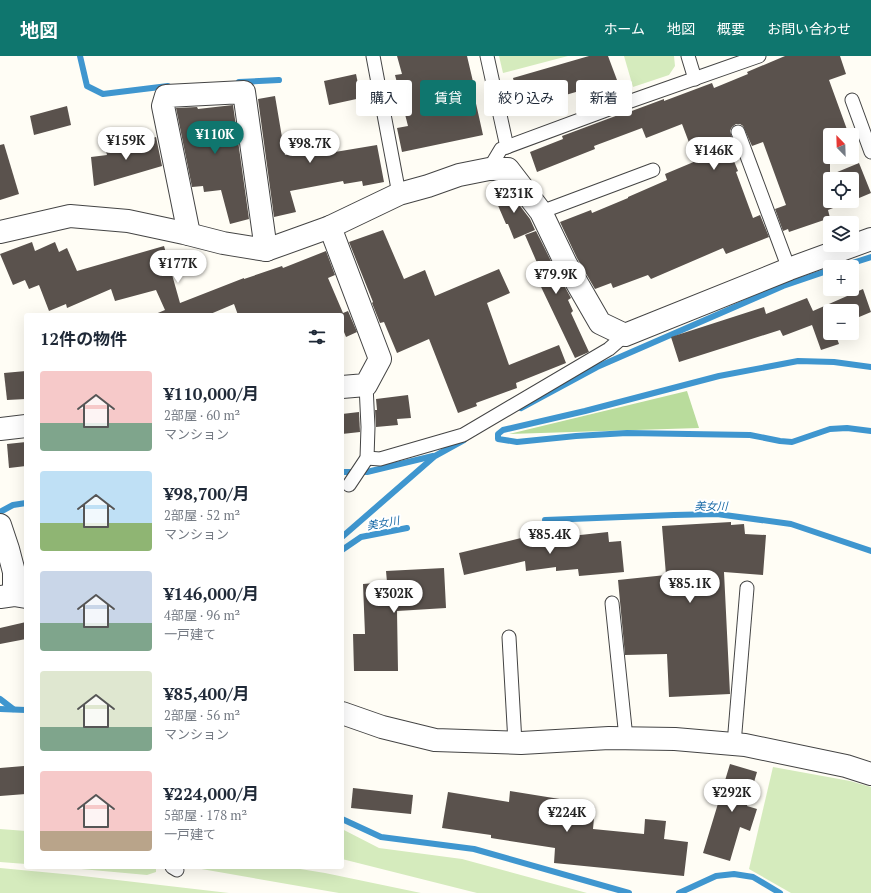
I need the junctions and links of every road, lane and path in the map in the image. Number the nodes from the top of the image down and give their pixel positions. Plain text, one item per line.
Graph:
1 (374, 56) edge
2 (488, 56) edge
3 (688, 56) edge
4 (758, 56) edge
5 (695, 79) junction
6 (852, 100) dead end
7 (738, 132) dead end
8 (507, 147) junction
9 (871, 152) edge
10 (489, 169) junction
11 (653, 170) dead end
12 (399, 194) junction
13 (541, 212) junction
14 (330, 227) junction
15 (0, 232) edge
16 (189, 234) junction
17 (871, 239) edge
18 (266, 250) junction
19 (789, 269) junction
20 (625, 335) junction
21 (366, 385) junction
22 (344, 387) edge
23 (24, 426) edge
24 (0, 429) edge
25 (364, 462) junction
26 (349, 485) dead end
27 (0, 525) edge
28 (748, 588) dead end
29 (13, 596) edge
30 (612, 603) dead end
31 (509, 637) dead end
32 (344, 714) edge
33 (626, 738) junction
34 (515, 743) junction
35 (734, 744) junction
36 (871, 774) edge

1 - 12 lane
2 - 8 lane
3 - 5 lane
4 - 5 lane
5 - 8 lane
6 - 9 lane
7 - 19 lane
8 - 10 lane
10 - 12 street
10 - 13 street
11 - 13 lane
12 - 14 street
13 - 20 street
14 - 18 street
14 - 21 street
15 - 16 street
16 - 18 street
16 - 18 street
17 - 19 street
19 - 20 street
20 - 25 lane
21 - 22 street
21 - 25 lane
23 - 24 street
25 - 26 lane
27 - 29 street
28 - 35 lane
30 - 33 lane
31 - 34 lane
32 - 34 street
33 - 34 street
33 - 35 street
35 - 36 street

